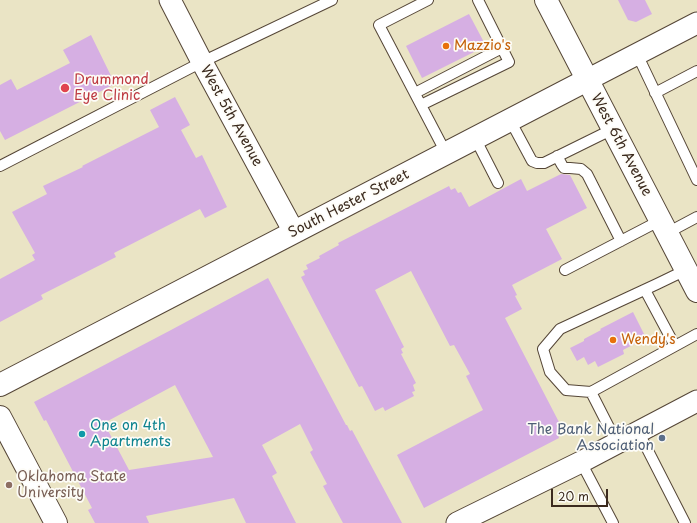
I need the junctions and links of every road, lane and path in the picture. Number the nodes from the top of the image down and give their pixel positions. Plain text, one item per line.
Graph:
1 (170, 0) edge
2 (332, 0) edge
3 (428, 0) edge
4 (478, 0) edge
5 (546, 0) edge
6 (697, 23) edge
7 (502, 48) junction
8 (637, 54) junction
9 (202, 62) junction
10 (697, 71) edge
11 (587, 80) junction
12 (415, 93) junction
13 (656, 93) junction
14 (421, 105) junction
15 (510, 120) junction
16 (613, 129) junction
17 (475, 138) junction
18 (446, 153) junction
19 (557, 156) junction
20 (0, 166) edge
21 (697, 180) edge
22 (498, 183) dead end
23 (697, 217) edge
24 (664, 227) junction
25 (294, 232) junction
26 (620, 241) junction
27 (565, 270) dead end
28 (686, 270) junction
29 (645, 290) junction
30 (697, 291) edge
31 (697, 334) edge
32 (675, 346) junction
33 (0, 385) edge
34 (591, 392) junction
35 (697, 401) edge
36 (0, 417) edge
37 (638, 431) junction
38 (617, 443) junction
39 (581, 462) junction
40 (56, 523) edge
41 (457, 523) edge
42 (613, 523) edge
43 (685, 523) edge

1 - 9 street, West 5th Avenue
2 - 9 lane
3 - 12 lane
4 - 7 lane
5 - 11 main road, West 6th Avenue
6 - 8 street, South Hester Street
7 - 12 lane
7 - 14 lane
8 - 11 street, South Hester Street
8 - 13 lane
9 - 20 lane
9 - 25 street, West 5th Avenue
10 - 13 lane
11 - 15 main road, South Hester Street
11 - 16 main road, West 6th Avenue
12 - 14 lane
13 - 21 lane
14 - 18 lane
15 - 17 main road, South Hester Street
15 - 19 lane
16 - 19 lane
16 - 24 main road, West 6th Avenue
17 - 18 main road, South Hester Street
17 - 22 lane
18 - 25 main road, South Hester Street
19 - 26 lane
23 - 24 lane
24 - 26 lane
24 - 28 main road, West 6th Avenue
25 - 33 main road, South Hester Street
26 - 27 lane
28 - 29 lane
28 - 30 main road, West 6th Avenue
29 - 32 lane
29 - 34 lane
31 - 32 lane
32 - 34 lane
34 - 38 lane
35 - 37 street
36 - 40 main road
37 - 38 street
37 - 43 lane
38 - 39 street
39 - 41 street
39 - 42 lane

